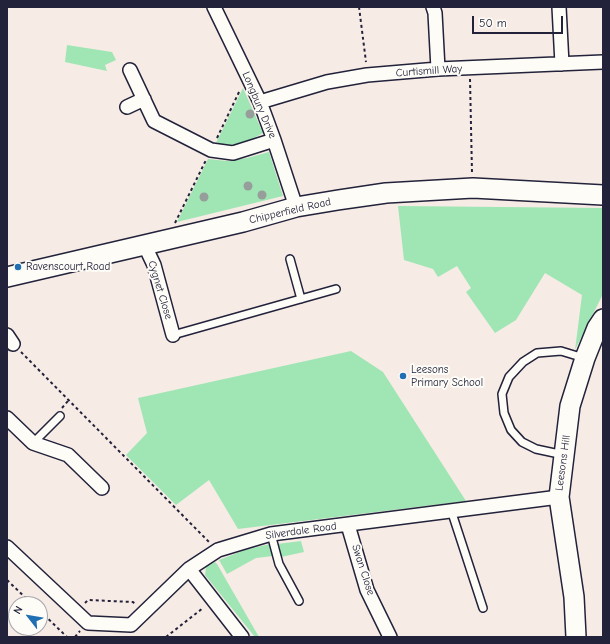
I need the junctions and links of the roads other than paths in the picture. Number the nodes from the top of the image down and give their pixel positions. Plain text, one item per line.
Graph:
1 (214, 7) edge
2 (433, 7) edge
3 (559, 7) edge
4 (603, 62) edge
5 (562, 64) junction
6 (130, 70) dead end
7 (438, 70) junction
8 (144, 99) junction
9 (260, 102) junction
10 (127, 107) dead end
11 (274, 140) junction
12 (603, 194) edge
13 (296, 207) junction
14 (145, 246) junction
15 (290, 259) dead end
16 (7, 277) edge
17 (336, 289) dead end
18 (301, 299) junction
19 (603, 319) edge
20 (173, 335) joint
21 (585, 358) junction
22 (60, 416) dead end
23 (7, 418) edge
24 (33, 443) junction
25 (564, 456) junction
26 (102, 488) dead end
27 (558, 497) junction
28 (451, 510) junction
29 (348, 525) junction
30 (271, 534) junction
31 (7, 547) edge
32 (189, 569) junction
33 (299, 601) dead end
34 (483, 608) dead end
35 (242, 637) edge
36 (390, 637) edge
37 (576, 637) edge

1 - 9 street, Longbury Drive
2 - 7 street
3 - 5 street
4 - 5 street, Curtismill Way
5 - 7 street, Curtismill Way
6 - 8 street
7 - 9 street, Curtismill Way
8 - 10 street
8 - 11 street
9 - 11 street, Longbury Drive
11 - 13 street, Longbury Drive
12 - 13 street, Chipperfield Road
13 - 14 street, Chipperfield Road
14 - 16 street, Chipperfield Road
14 - 20 street, Cygnet Close
15 - 18 lane
17 - 18 lane
18 - 20 lane
19 - 21 street, Leesons Hill
21 - 25 street, Leesons Hill
21 - 25 lane
22 - 24 lane
23 - 24 street
24 - 26 street
25 - 27 street, Leesons Hill
27 - 28 street, Silverdale Road
27 - 37 street, Leesons Hill
28 - 29 street, Silverdale Road
28 - 34 lane
29 - 30 street, Silverdale Road
29 - 36 street, Swan Close
30 - 32 street, Silverdale Road
30 - 33 lane
31 - 32 street, Silverdale Road
32 - 35 street

